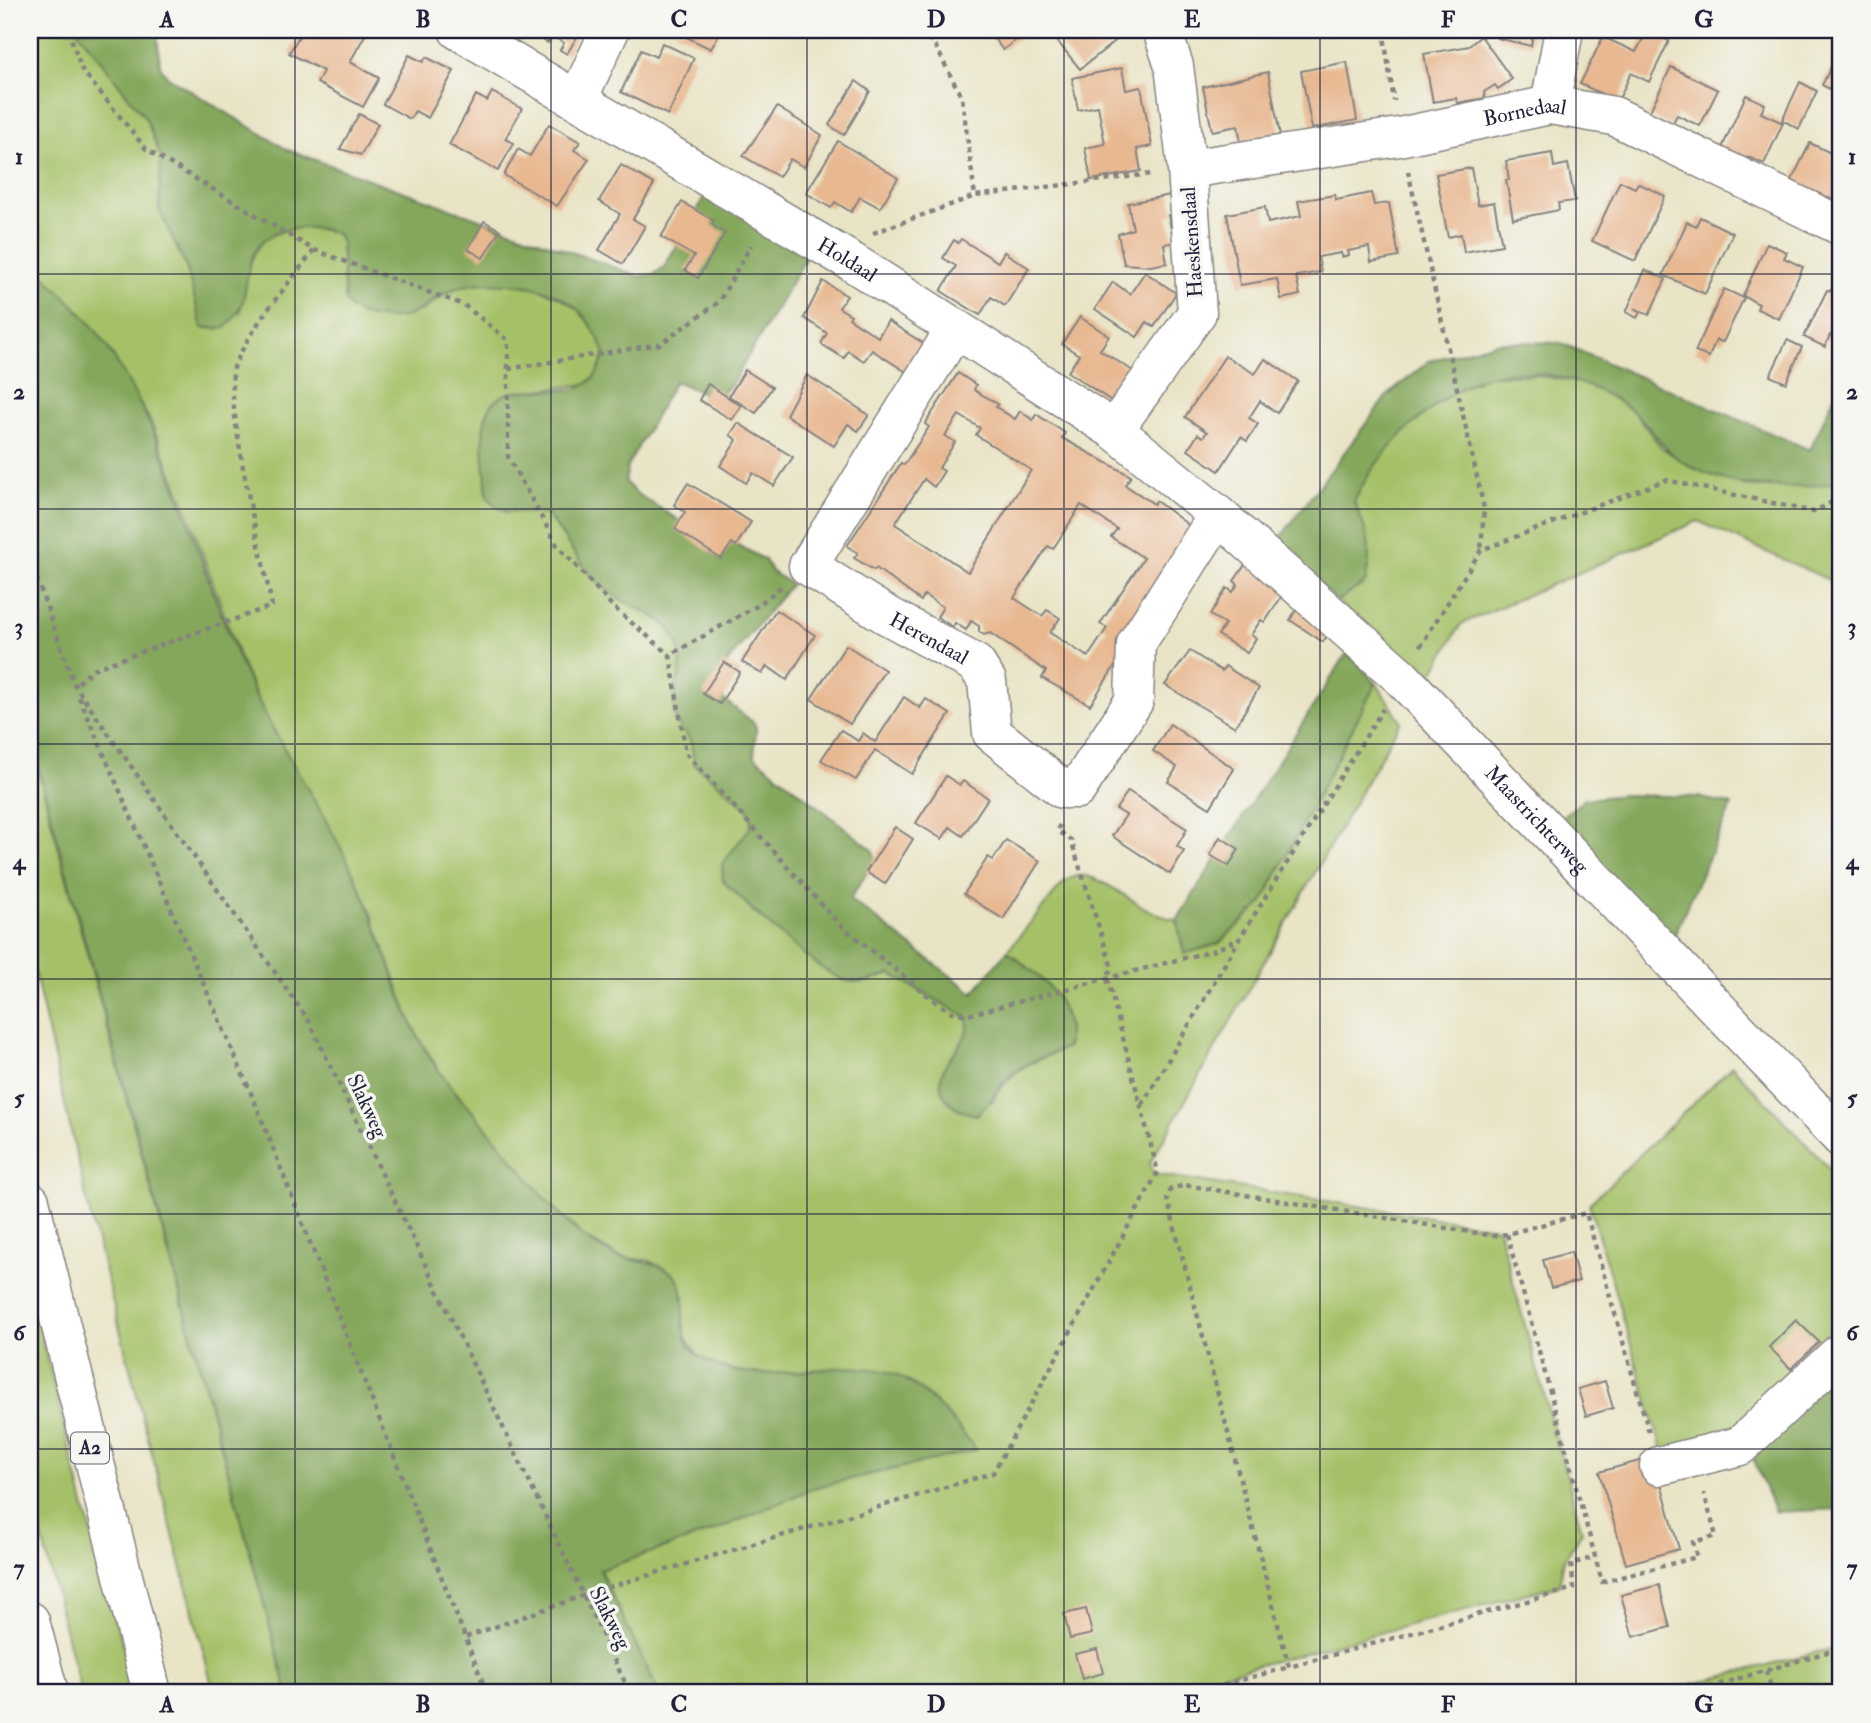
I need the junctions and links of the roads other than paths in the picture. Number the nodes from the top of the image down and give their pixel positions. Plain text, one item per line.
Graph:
1 (458, 30) edge
2 (610, 30) edge
3 (1162, 30) edge
4 (1564, 30) edge
5 (578, 99) junction
6 (1550, 105) junction
7 (1187, 169) junction
8 (1841, 226) edge
9 (955, 329) junction
10 (1114, 430) junction
11 (1218, 515) junction
12 (1841, 1138) edge
13 (30, 1201) edge
14 (1841, 1352) edge
15 (1677, 1462) road end
16 (30, 1621) edge
17 (49, 1693) edge
18 (152, 1693) edge

1 - 5 main road, Holdaal
2 - 5 main road
3 - 7 main road, Haeskensdaal
4 - 6 main road
5 - 9 main road, Holdaal
6 - 7 main road, Bornedaal
6 - 8 main road, Bornedaal
7 - 10 main road, Haeskensdaal
9 - 10 main road, Holdaal
9 - 11 main road, Herendaal
10 - 11 main road, Holdaal
11 - 12 main road, Maastrichterweg
13 - 18 main road, A2
14 - 15 main road
16 - 17 main road

